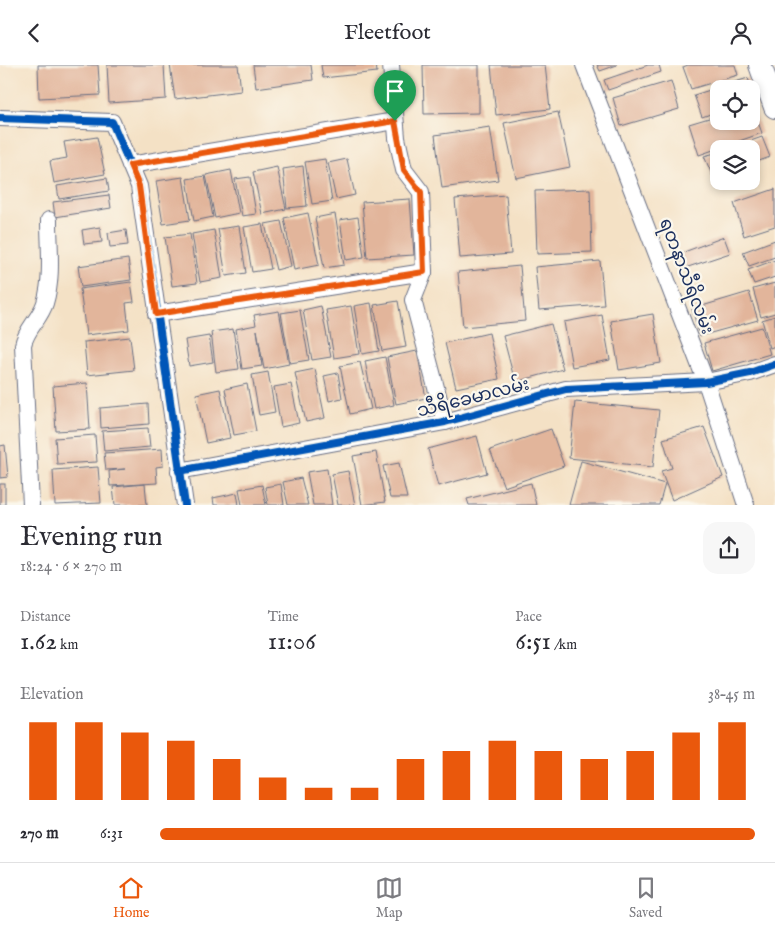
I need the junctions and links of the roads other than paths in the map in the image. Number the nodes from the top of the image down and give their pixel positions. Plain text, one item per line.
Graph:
1 (391, 65) edge
2 (584, 65) edge
3 (760, 65) edge
4 (775, 107) edge
5 (0, 118) edge
6 (395, 121) junction
7 (130, 165) junction
8 (49, 220) dead end
9 (424, 272) junction
10 (156, 314) junction
11 (775, 364) edge
12 (706, 382) junction
13 (445, 422) junction
14 (179, 471) junction
15 (31, 505) edge
16 (185, 505) edge
17 (746, 505) edge

1 - 6 street
2 - 12 street, ရတနာသီရိလမ်း
3 - 4 street
5 - 7 street
6 - 7 street
6 - 9 street
7 - 10 street
8 - 15 street
9 - 10 street
9 - 13 street
10 - 14 street
11 - 12 street, သီရိခေမာလမ်း
12 - 13 street, သီရိခေမာလမ်း
12 - 17 street, ရတနာသီရိလမ်း
13 - 14 street, သီရိခေမာလမ်း
14 - 16 street

